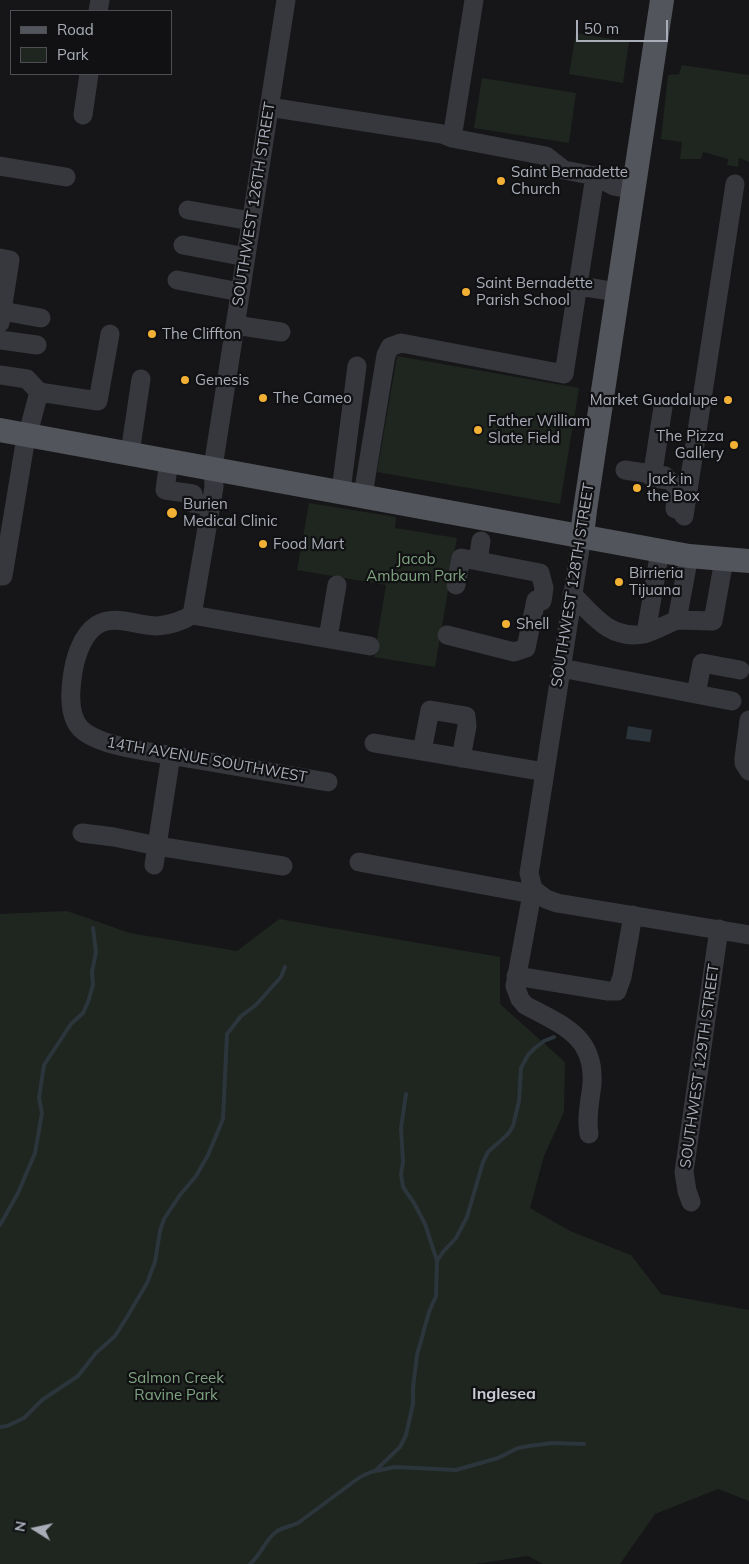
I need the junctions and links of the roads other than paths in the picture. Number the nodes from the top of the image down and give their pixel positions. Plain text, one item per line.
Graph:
1 (286, 0) edge
2 (474, 0) edge
3 (662, 0) edge
4 (89, 75) edge
5 (269, 107) junction
6 (83, 115) dead end
7 (452, 138) junction
8 (0, 166) edge
9 (594, 176) junction
10 (66, 177) dead end
11 (633, 189) junction
12 (739, 195) edge
13 (188, 210) dead end
14 (251, 221) junction
15 (183, 245) dead end
16 (246, 257) junction
17 (0, 258) edge
18 (177, 280) dead end
19 (579, 286) junction
20 (240, 292) junction
21 (617, 292) junction
22 (1, 317) edge
23 (42, 318) dead end
24 (235, 325) junction
25 (282, 332) dead end
26 (110, 334) dead end
27 (0, 340) edge
28 (37, 345) dead end
29 (356, 366) dead end
30 (0, 375) edge
31 (141, 380) dead end
32 (39, 392) junction
33 (663, 407) dead end
34 (0, 430) edge
35 (28, 435) junction
36 (130, 452) junction
37 (169, 460) junction
38 (213, 467) junction
39 (625, 472) dead end
40 (653, 474) junction
41 (690, 480) junction
42 (352, 493) junction
43 (211, 506) junction
44 (582, 536) junction
45 (481, 541) dead end
46 (660, 551) junction
47 (689, 556) junction
48 (724, 560) junction
49 (478, 561) junction
50 (749, 561) edge
51 (0, 576) edge
52 (337, 585) dead end
53 (456, 585) dead end
54 (552, 593) junction
55 (192, 614) junction
56 (677, 620) junction
57 (646, 634) junction
58 (447, 635) dead end
59 (328, 638) junction
60 (370, 646) dead end
61 (561, 668) junction
62 (740, 670) dead end
63 (696, 694) junction
64 (732, 701) dead end
65 (749, 720) edge
66 (374, 743) dead end
67 (422, 751) junction
68 (171, 756) junction
69 (461, 758) junction
70 (749, 771) edge
71 (545, 772) junction
72 (328, 782) dead end
73 (82, 833) dead end
74 (156, 856) junction
75 (359, 862) dead end
76 (283, 866) dead end
77 (533, 892) junction
78 (633, 915) junction
79 (719, 930) junction
80 (749, 935) edge
81 (516, 976) junction
82 (589, 1134) dead end
83 (691, 1202) dead end

1 - 5 street, SOUTHWEST 126TH STREET
2 - 7 street
3 - 11 main road, SOUTHWEST 128TH STREET
4 - 6 street
5 - 7 street
5 - 14 street, SOUTHWEST 126TH STREET
7 - 9 street
8 - 10 street
9 - 11 street
9 - 19 street
11 - 21 main road, SOUTHWEST 128TH STREET
12 - 41 street
13 - 14 street
14 - 16 street, SOUTHWEST 126TH STREET
15 - 16 street
16 - 20 street, SOUTHWEST 126TH STREET
17 - 22 street
18 - 20 street
19 - 21 street
19 - 42 street
20 - 24 street, SOUTHWEST 126TH STREET
21 - 44 main road, SOUTHWEST 128TH STREET
22 - 23 street
24 - 25 street
24 - 38 street, SOUTHWEST 126TH STREET
26 - 32 street
27 - 28 street
29 - 42 street
30 - 32 street
31 - 36 street
32 - 35 street
33 - 40 street
34 - 35 main road
35 - 36 main road
35 - 51 street
36 - 37 main road
37 - 38 main road
37 - 43 street
38 - 42 main road
38 - 43 street, SOUTHWEST 126TH STREET
39 - 40 street
40 - 41 street
40 - 41 street
42 - 44 main road
43 - 55 street, SOUTHWEST 126TH STREET
44 - 46 main road
44 - 54 street, SOUTHWEST 128TH STREET
45 - 49 street
46 - 47 main road
46 - 57 street
47 - 48 main road
47 - 56 street
48 - 50 main road
48 - 56 street
49 - 53 street
49 - 54 street
52 - 59 street
54 - 57 street
54 - 58 street
54 - 61 street, SOUTHWEST 128TH STREET
55 - 59 street
55 - 68 street, 14TH AVENUE SOUTHWEST
56 - 57 street
59 - 60 street
61 - 63 street
61 - 71 street, SOUTHWEST 128TH STREET
62 - 63 street
63 - 64 street
65 - 70 street
66 - 67 street
67 - 69 street
67 - 69 street
68 - 72 street, 14TH AVENUE SOUTHWEST
68 - 74 street
69 - 71 street
71 - 77 street, SOUTHWEST 128TH STREET
73 - 74 street
74 - 76 street
75 - 77 street
77 - 78 street
77 - 81 street, SOUTHWEST 128TH STREET
78 - 79 street
78 - 81 street
79 - 80 street
79 - 83 street, SOUTHWEST 129TH STREET
81 - 82 street, SOUTHWEST 128TH STREET

